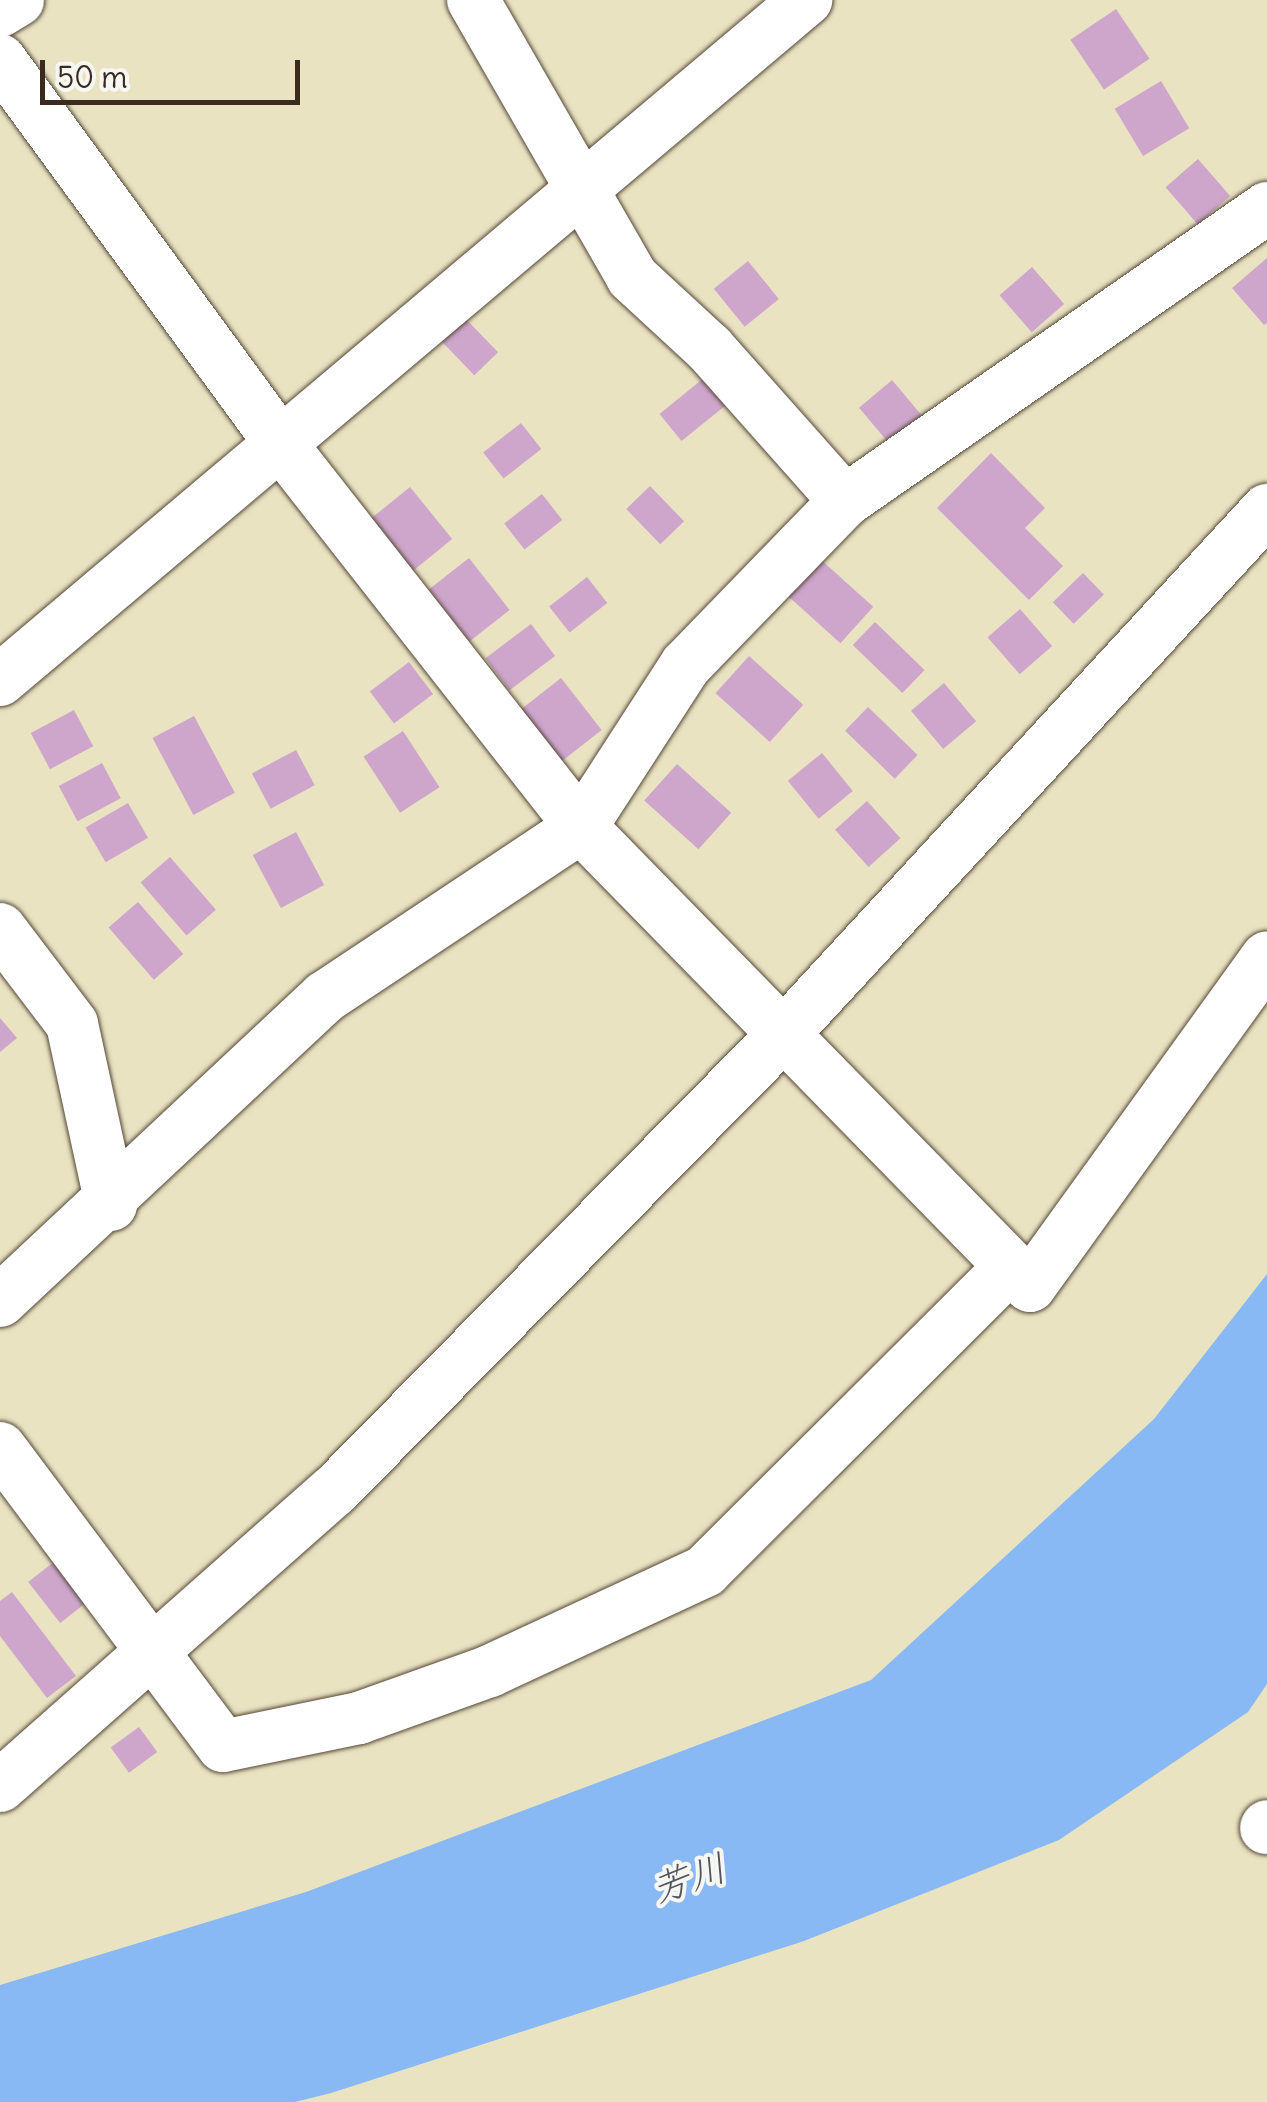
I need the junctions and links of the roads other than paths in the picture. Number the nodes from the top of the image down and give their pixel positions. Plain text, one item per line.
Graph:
1 (18, 0) edge
2 (473, 0) edge
3 (806, 0) edge
4 (0, 11) edge
5 (0, 60) edge
6 (583, 181) junction
7 (1267, 208) edge
8 (280, 442) junction
9 (845, 501) junction
10 (1267, 510) edge
11 (0, 680) edge
12 (581, 827) junction
13 (0, 929) edge
14 (1267, 957) edge
15 (779, 1039) junction
16 (111, 1205) junction
17 (1009, 1268) junction
18 (0, 1301) edge
19 (0, 1448) edge
20 (148, 1651) junction
21 (0, 1786) edge

1 - 4 street
2 - 6 street
3 - 6 street
5 - 8 street
6 - 8 street
6 - 9 street
7 - 9 street
8 - 11 street
8 - 12 street
9 - 12 street
10 - 15 street
12 - 15 street
12 - 16 street
13 - 16 street
14 - 17 street
15 - 17 street
15 - 20 street
16 - 18 street
17 - 20 street
19 - 20 street
20 - 21 street

